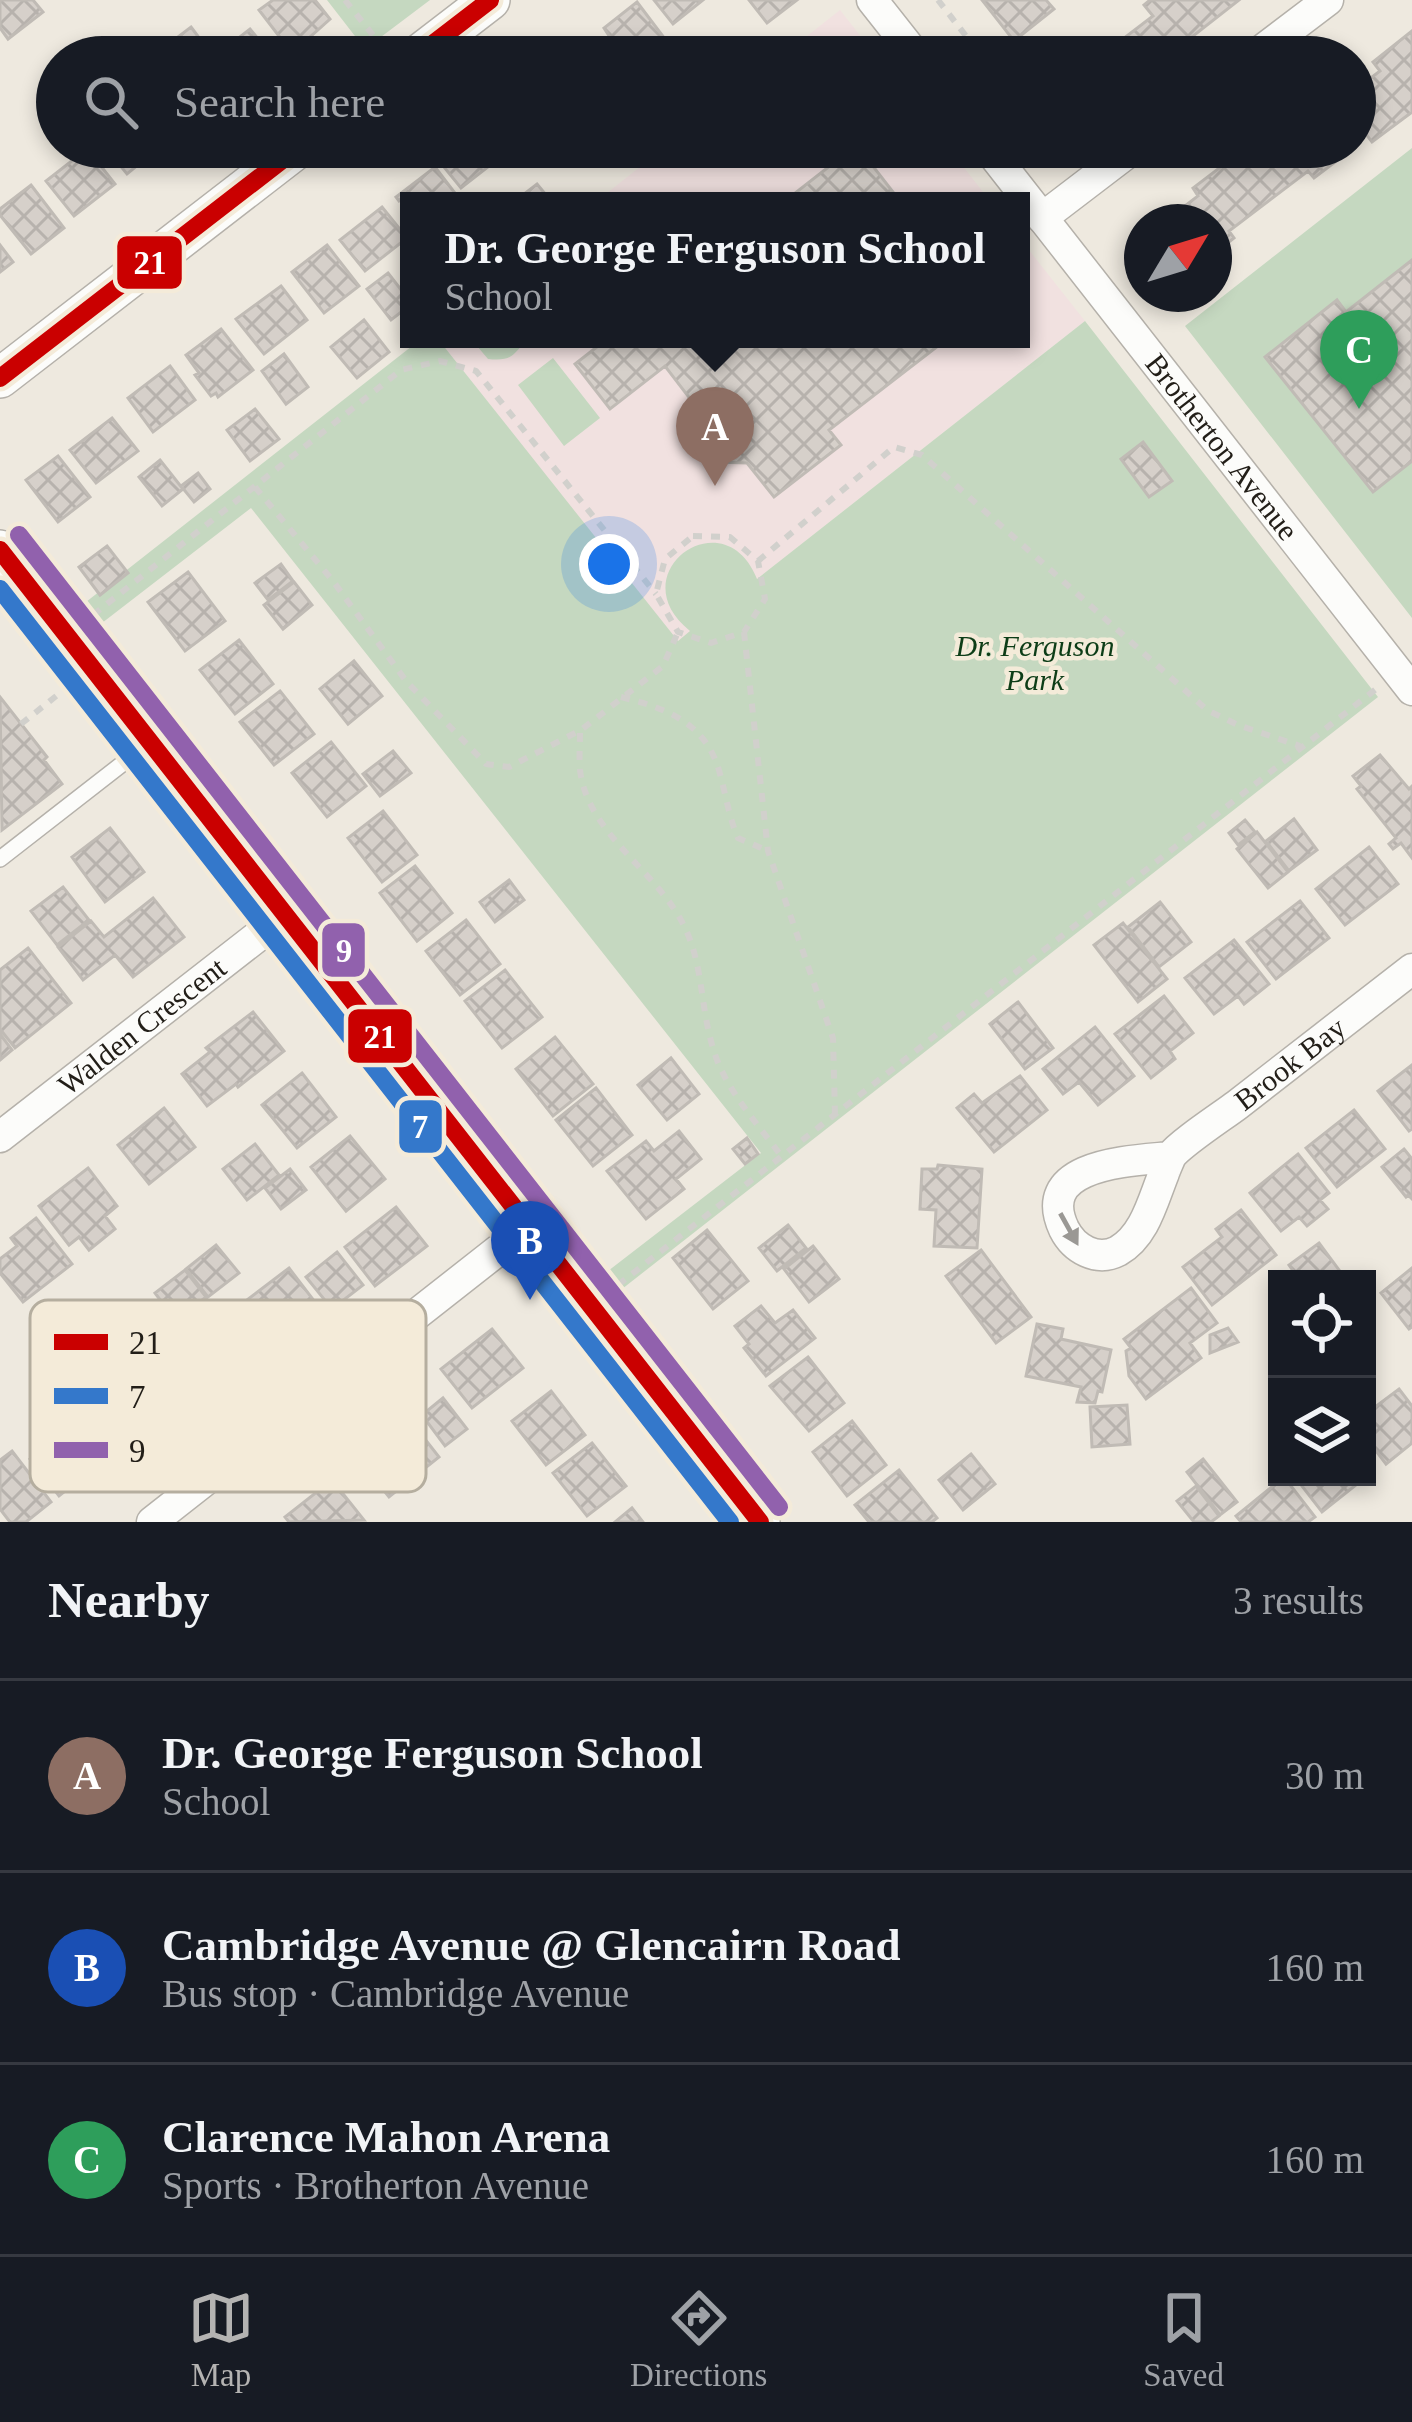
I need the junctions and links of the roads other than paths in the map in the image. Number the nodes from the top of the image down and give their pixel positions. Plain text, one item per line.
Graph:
1 (490, 0) edge
2 (872, 0) edge
3 (1328, 0) edge
4 (443, 36) edge
5 (900, 36) edge
6 (1281, 36) edge
7 (272, 168) edge
8 (1003, 168) edge
9 (1108, 168) edge
10 (1022, 192) edge
11 (1030, 203) edge
12 (1042, 218) junction
13 (0, 378) edge
14 (0, 550) edge
15 (1405, 681) edge
16 (150, 742) junction
17 (0, 860) edge
18 (285, 915) junction
19 (1412, 969) edge
20 (0, 1137) edge
21 (1171, 1157) dead end
22 (529, 1226) junction
23 (426, 1307) edge
24 (190, 1492) edge
25 (152, 1522) edge
26 (760, 1522) edge

1 - 4 street
2 - 5 street
3 - 6 street
7 - 13 street
8 - 10 street, Brotherton Avenue
9 - 12 street
11 - 12 street, Brotherton Avenue
12 - 15 street, Brotherton Avenue
14 - 16 street
16 - 17 lane
16 - 18 street
18 - 20 street, Walden Crescent
18 - 22 street
19 - 21 street, Brook Bay
22 - 23 street
22 - 26 street
24 - 25 street

